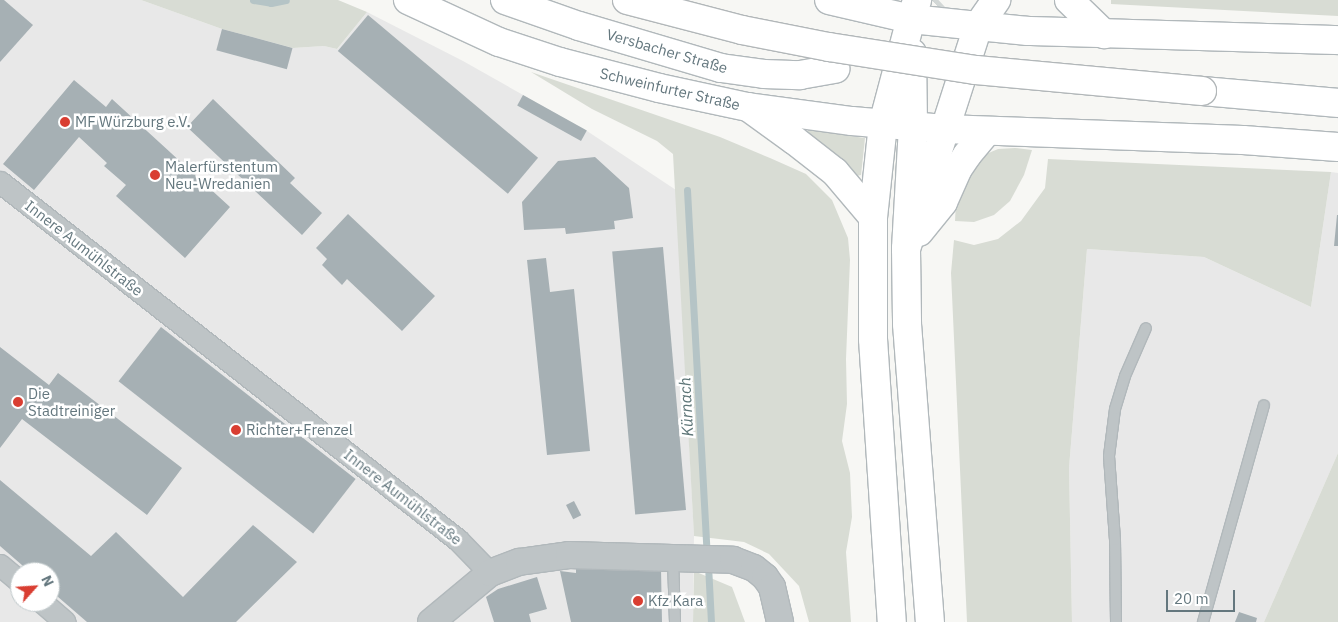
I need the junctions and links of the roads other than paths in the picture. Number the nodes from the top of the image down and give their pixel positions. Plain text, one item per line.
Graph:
1 (408, 0) edge
2 (505, 0) edge
3 (627, 0) edge
4 (830, 0) edge
5 (996, 0) edge
6 (1069, 0) edge
7 (914, 9) edge
8 (978, 26) junction
9 (1104, 34) junction
10 (1338, 40) edge
11 (834, 69) dead end
12 (1338, 103) edge
13 (748, 107) junction
14 (883, 124) junction
15 (913, 127) junction
16 (945, 129) junction
17 (986, 131) junction
18 (1338, 147) edge
19 (0, 182) edge
20 (873, 217) junction
21 (906, 249) junction
22 (1146, 328) dead end
23 (1264, 405) dead end
24 (676, 557) junction
25 (0, 565) edge
26 (490, 573) junction
27 (10, 574) edge
28 (54, 612) edge
29 (892, 621) edge
30 (930, 621) edge
31 (65, 622) edge
32 (432, 622) edge
33 (675, 622) edge
34 (780, 622) edge
35 (1116, 622) edge
36 (1203, 622) edge

1 - 13 main road, Schweinfurter Straße
2 - 11 main road, Versbacher Straße
3 - 12 main road, bridge
4 - 7 main road
5 - 8 main road
6 - 9 main road
7 - 8 main road
7 - 14 main road
7 - 15 main road
8 - 9 main road
8 - 16 main road
9 - 10 main road
13 - 14 main road, Schweinfurter Straße
13 - 20 main road
14 - 15 main road, Schweinfurter Straße
14 - 20 main road
15 - 16 main road, Schweinfurter Straße
15 - 21 main road
16 - 17 main road, Schweinfurter Straße
16 - 21 main road
17 - 18 main road, Schweinfurter Straße
17 - 21 main road
19 - 26 street, Innere Aumühlstraße
20 - 29 main road
21 - 30 main road
22 - 35 lane
23 - 36 lane
24 - 26 street
24 - 33 lane
24 - 34 street
25 - 27 street
26 - 32 street
28 - 31 street

